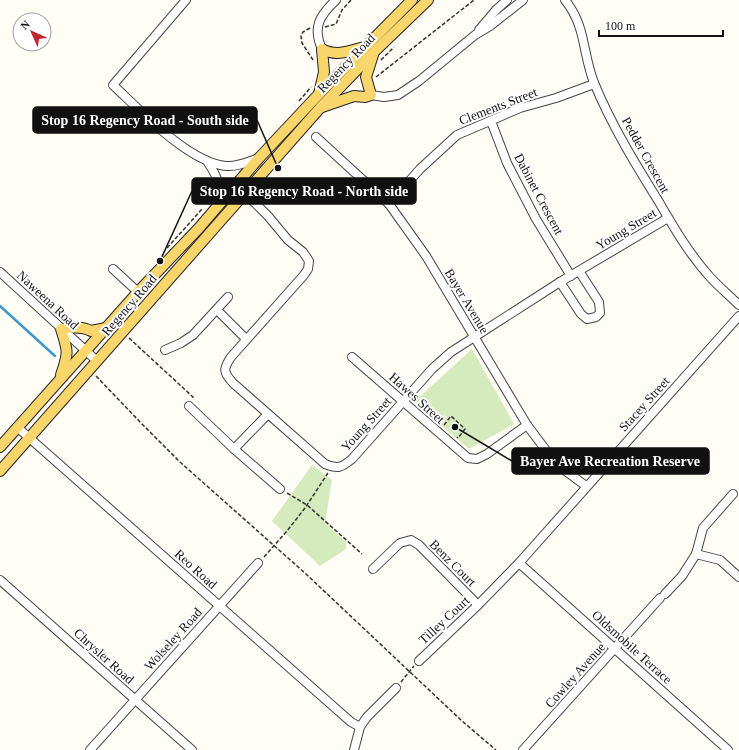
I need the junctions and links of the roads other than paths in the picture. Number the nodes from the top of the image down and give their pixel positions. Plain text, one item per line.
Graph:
1 (186, 0) edge
2 (336, 0) edge
3 (412, 0) edge
4 (428, 0) edge
5 (507, 0) edge
6 (524, 0) edge
7 (565, 0) edge
8 (474, 35) junction
9 (322, 49) junction
10 (370, 49) junction
11 (594, 84) junction
12 (318, 95) junction
13 (371, 95) junction
14 (320, 108) junction
15 (491, 121) junction
16 (316, 137) dead end
17 (260, 158) junction
18 (207, 161) junction
19 (236, 185) junction
20 (245, 193) junction
21 (389, 204) junction
22 (216, 208) junction
23 (668, 218) junction
24 (113, 269) dead end
25 (579, 271) junction
26 (0, 272) edge
27 (571, 276) junction
28 (560, 282) junction
29 (138, 292) junction
30 (228, 297) dead end
31 (150, 301) junction
32 (739, 305) edge
33 (217, 310) junction
34 (739, 316) edge
35 (61, 328) junction
36 (106, 328) junction
37 (474, 336) junction
38 (246, 339) junction
39 (165, 350) dead end
40 (85, 351) junction
41 (352, 357) dead end
42 (97, 361) junction
43 (60, 379) junction
44 (403, 402) junction
45 (191, 408) road end
46 (268, 414) junction
47 (527, 425) junction
48 (17, 427) junction
49 (30, 437) junction
50 (0, 447) edge
51 (234, 449) junction
52 (0, 471) edge
53 (586, 486) junction
54 (280, 489) road end
55 (733, 494) dead end
56 (696, 554) junction
57 (258, 563) road end
58 (519, 563) junction
59 (373, 569) dead end
60 (739, 577) edge
61 (0, 580) edge
62 (478, 605) junction
63 (220, 606) junction
64 (615, 648) junction
65 (419, 661) road end
66 (396, 688) road end
67 (135, 700) junction
68 (360, 727) junction
69 (724, 749) edge
70 (90, 750) edge
71 (192, 750) edge
72 (354, 750) edge
73 (523, 750) edge

1 - 18 street
2 - 9 street
3 - 10 main road, Regency Road
4 - 10 main road, Regency Road
5 - 8 street
6 - 8 street
7 - 11 street, Pedder Crescent
8 - 13 street
9 - 10 main road
9 - 12 main road
10 - 12 main road, Regency Road
10 - 13 main road
10 - 14 main road, Regency Road
11 - 15 street, Clements Street
11 - 23 street, Pedder Crescent
12 - 17 main road, Regency Road
13 - 14 main road
14 - 20 main road, Regency Road
15 - 21 street, Clements Street
15 - 27 street, Dabinet Crescent
16 - 21 street, Bayer Avenue
17 - 18 street
17 - 19 main road, Regency Road
18 - 22 street
19 - 20 main road
19 - 22 main road, Regency Road
20 - 31 main road, Regency Road
20 - 38 street
21 - 37 street, Bayer Avenue
22 - 29 main road, Regency Road
23 - 25 street, Young Street
23 - 32 street, Pedder Crescent
24 - 29 street
25 - 27 street, Young Street
25 - 28 street
26 - 35 street, Naweena Road
27 - 28 street, Young Street
28 - 37 street, Young Street
29 - 31 main road
29 - 36 main road, Regency Road
30 - 33 street
31 - 42 main road, Regency Road
33 - 38 street
33 - 39 street
34 - 53 street, Stacey Street
35 - 36 main road
35 - 40 street, Naweena Road
35 - 43 main road
36 - 40 main road, Regency Road
37 - 44 street, Young Street
37 - 47 street, Bayer Avenue
38 - 46 street
40 - 42 street, Naweena Road
40 - 43 main road, Regency Road
41 - 44 street, Hawes Street
42 - 49 main road, Regency Road
43 - 48 main road, Regency Road
44 - 46 street, Young Street
44 - 47 street, Hawes Street
45 - 51 street
46 - 51 street
47 - 53 street, Bayer Avenue
48 - 49 street, Reo Road
48 - 50 main road, Regency Road
49 - 52 main road, Regency Road
49 - 63 street, Reo Road
51 - 54 street
53 - 58 street, Stacey Street
55 - 56 street, Cowley Avenue
56 - 60 street
56 - 64 street, Cowley Avenue
57 - 63 street, Wolseley Road
58 - 62 street, Tilley Court
58 - 64 street, Oldsmobile Terrace
59 - 62 street, Benz Court
61 - 67 street, Chrysler Road
62 - 65 street, Tilley Court
63 - 67 street, Wolseley Road
63 - 68 street, Reo Road
64 - 69 street, Oldsmobile Terrace
64 - 73 street, Cowley Avenue
66 - 68 street
67 - 70 street, Wolseley Road
67 - 71 street, Chrysler Road
68 - 72 street

